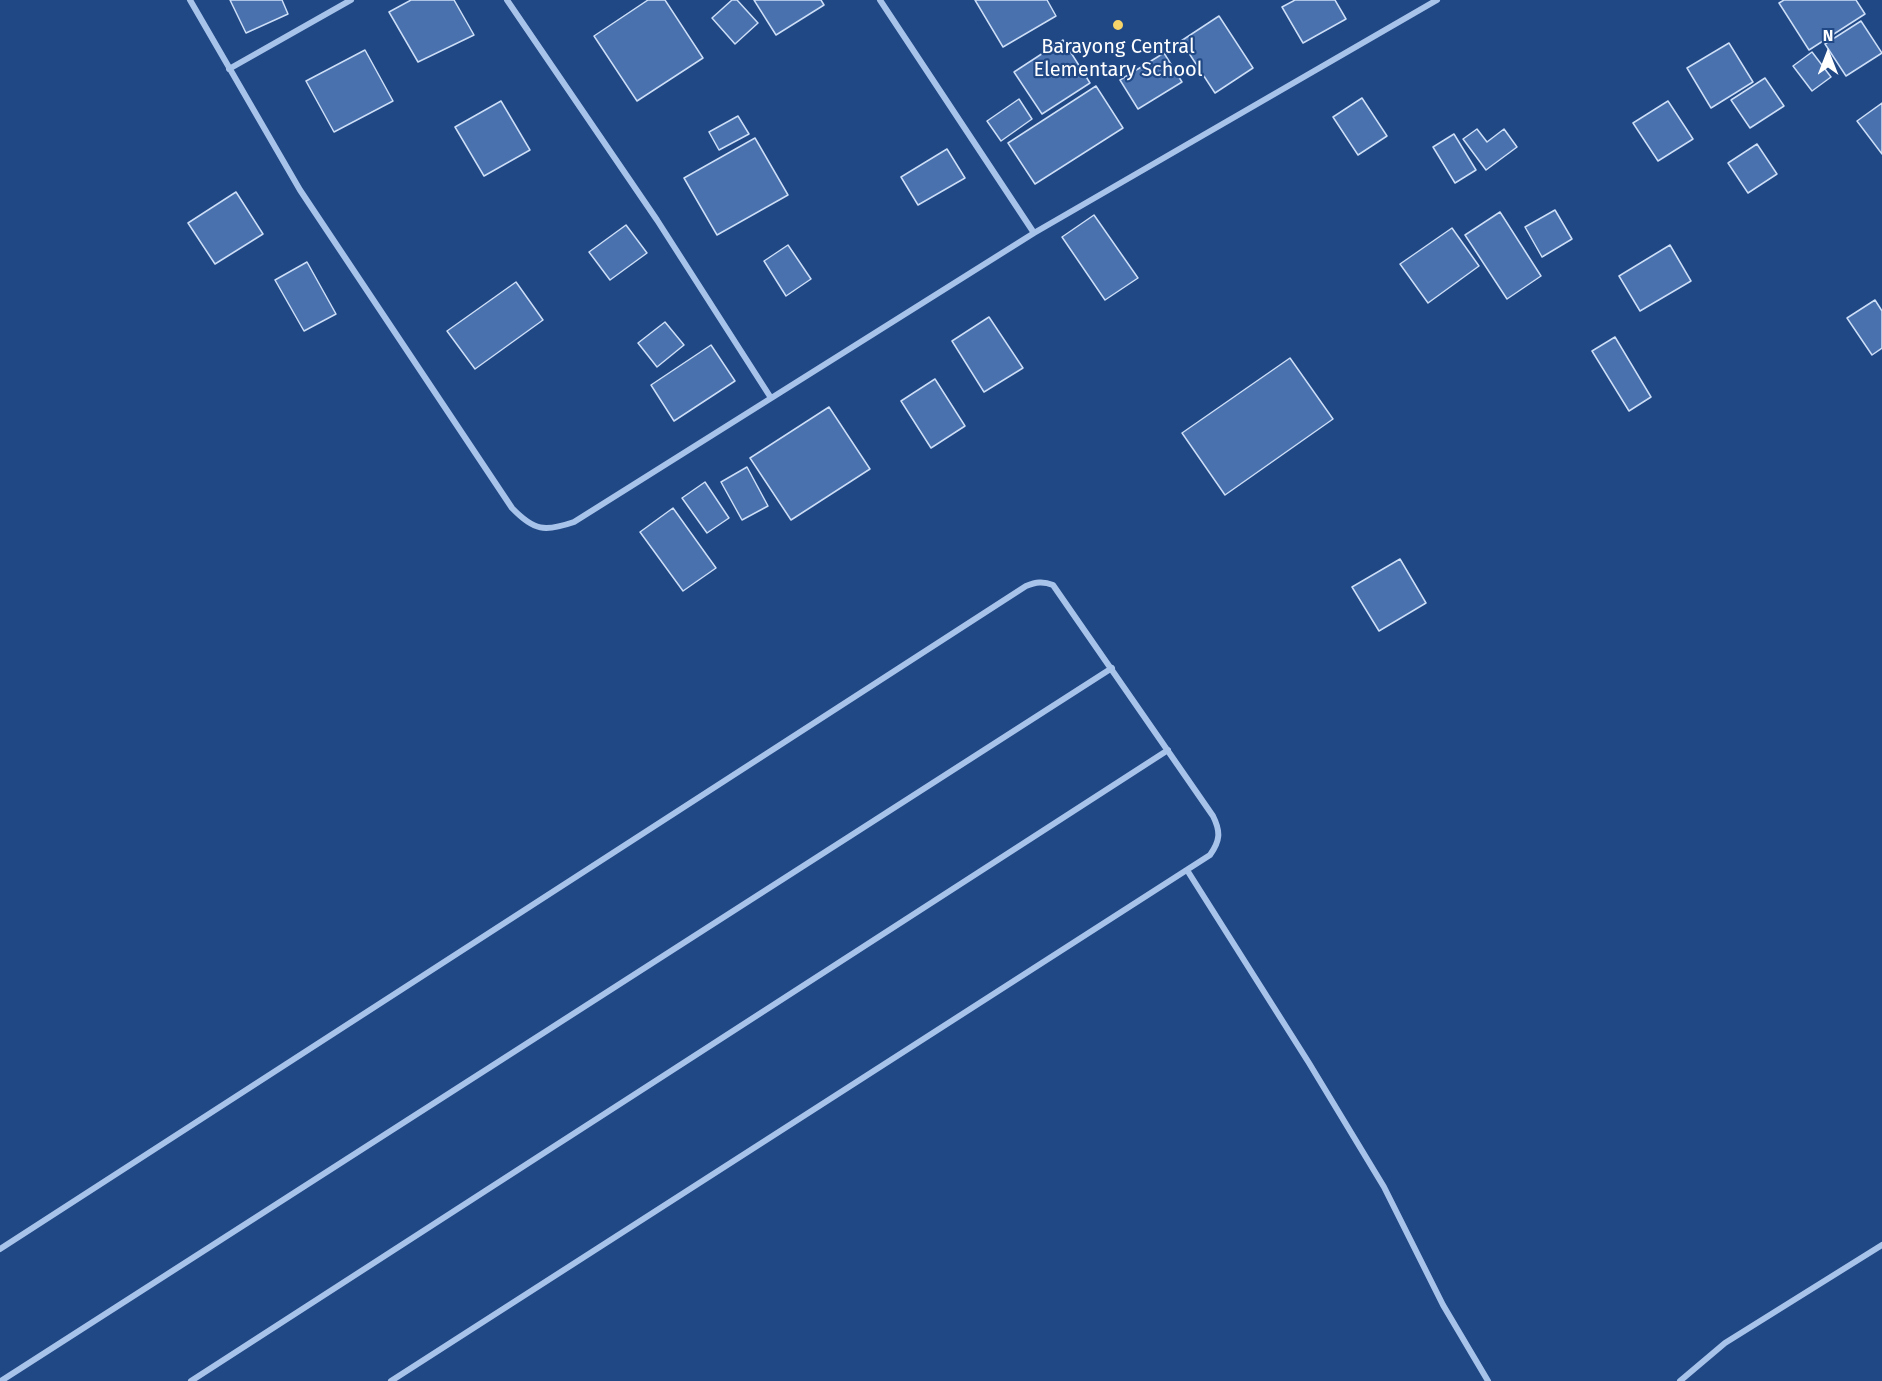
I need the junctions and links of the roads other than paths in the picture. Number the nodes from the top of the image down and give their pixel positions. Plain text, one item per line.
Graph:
1 (190, 0) edge
2 (351, 0) edge
3 (507, 0) edge
4 (880, 0) edge
5 (1437, 0) edge
6 (229, 69) junction
7 (1034, 233) junction
8 (771, 398) junction
9 (1112, 668) junction
10 (1168, 750) junction
11 (1188, 870) junction
12 (1882, 1245) edge
13 (0, 1249) edge
14 (1, 1381) edge
15 (191, 1381) edge
16 (391, 1381) edge
17 (1488, 1381) edge
18 (1680, 1381) edge

1 - 6 street
2 - 6 street
3 - 8 street
4 - 7 street
5 - 7 street
6 - 8 street
7 - 8 street
9 - 10 street
9 - 13 street
9 - 14 street
10 - 11 street
10 - 15 street
11 - 16 street
11 - 17 street
12 - 18 street

